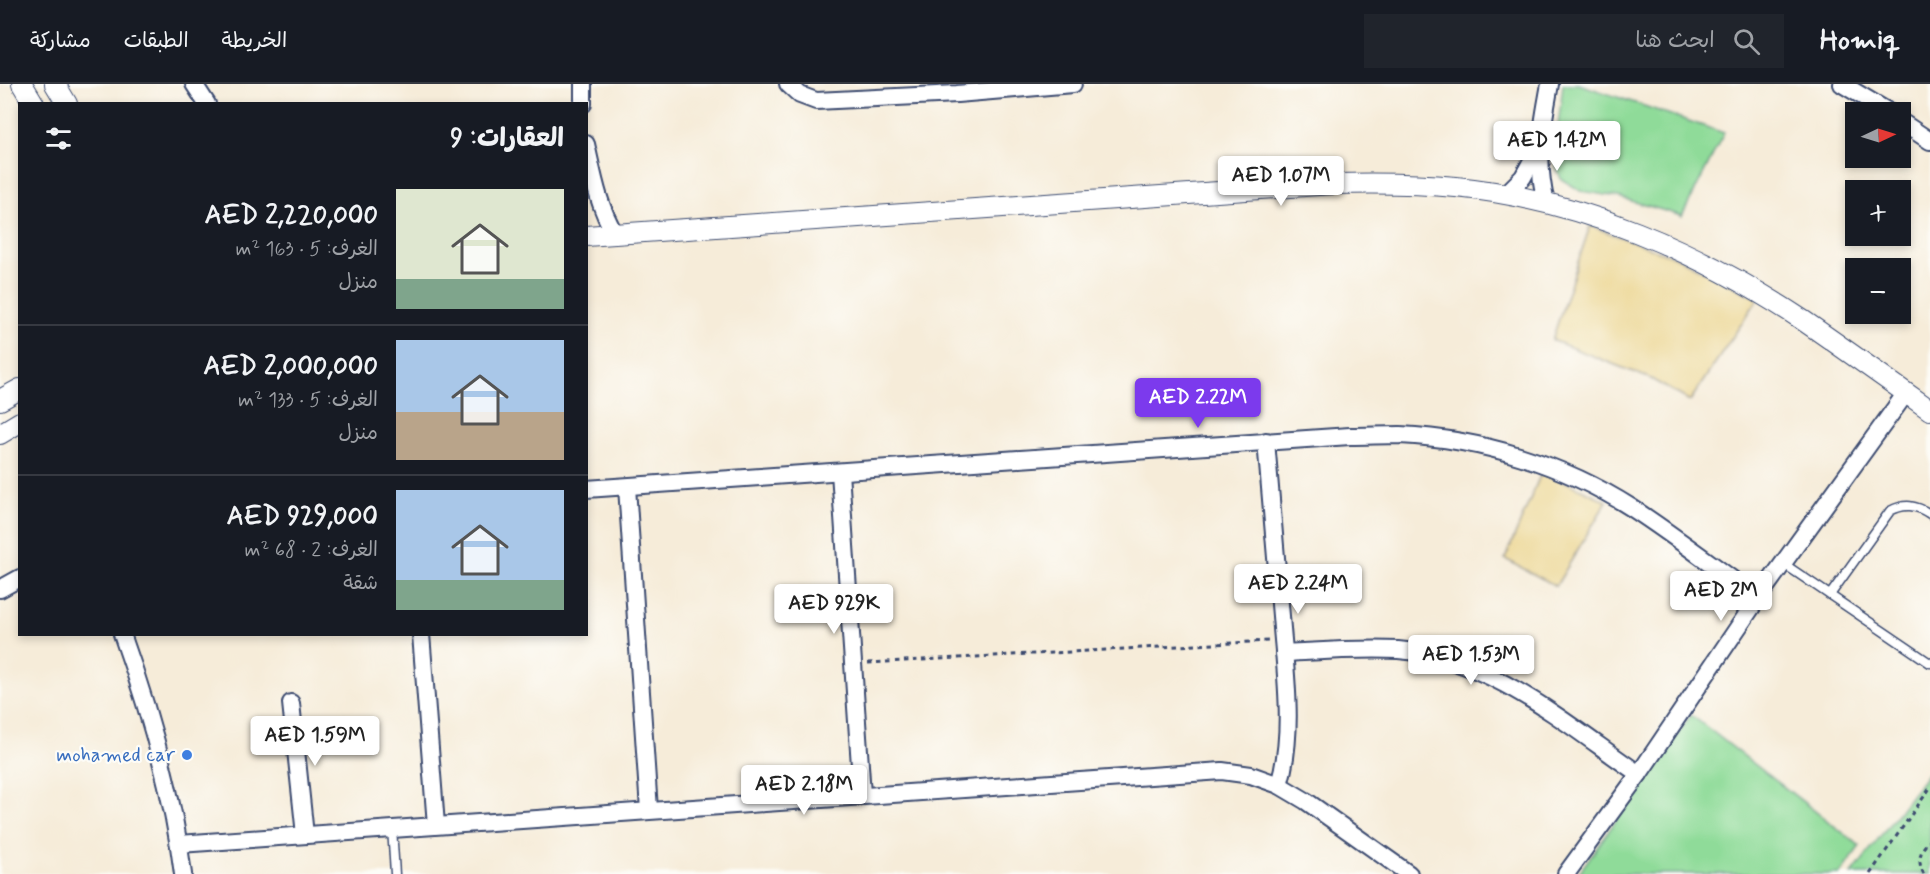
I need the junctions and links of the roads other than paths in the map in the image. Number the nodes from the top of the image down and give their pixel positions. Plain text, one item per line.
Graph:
1 (22, 84) edge
2 (55, 84) edge
3 (194, 84) edge
4 (582, 84) edge
5 (788, 84) edge
6 (1073, 84) edge
7 (1550, 84) edge
8 (1842, 84) edge
9 (957, 89) edge
10 (33, 102) edge
11 (66, 102) edge
12 (206, 102) edge
13 (583, 102) edge
14 (1872, 102) edge
15 (1911, 128) edge
16 (1930, 141) edge
17 (1539, 144) junction
18 (588, 153) edge
19 (1506, 194) junction
20 (1546, 203) junction
21 (615, 234) junction
22 (588, 236) edge
23 (18, 390) edge
24 (1906, 393) junction
25 (0, 400) edge
26 (1930, 410) edge
27 (18, 423) edge
28 (0, 433) edge
29 (18, 437) edge
30 (1266, 441) junction
31 (840, 472) junction
32 (627, 487) junction
33 (588, 489) edge
34 (1930, 514) edge
35 (1784, 564) junction
36 (18, 579) edge
37 (0, 589) edge
38 (1830, 595) junction
39 (1758, 598) junction
40 (123, 636) edge
41 (421, 636) edge
42 (1283, 646) junction
43 (1930, 663) edge
44 (291, 703) dead end
45 (1639, 774) junction
46 (1279, 785) junction
47 (862, 795) junction
48 (649, 810) junction
49 (436, 825) junction
50 (392, 828) junction
51 (305, 835) junction
52 (179, 844) junction
53 (183, 874) edge
54 (395, 874) edge
55 (1409, 874) edge
56 (1566, 874) edge

1 - 10 street
2 - 11 street
3 - 12 street
4 - 13 street
5 - 9 street
6 - 9 street
7 - 17 street
8 - 14 street
15 - 16 street
17 - 19 street
17 - 20 street
18 - 21 street
19 - 20 street
19 - 21 street
20 - 24 street
21 - 22 street
23 - 25 street
24 - 26 street
24 - 35 street
27 - 28 street
28 - 29 street
30 - 31 street
30 - 39 street
30 - 42 street
31 - 32 street
31 - 47 street
32 - 33 street
32 - 48 street
34 - 38 lane
35 - 38 lane
35 - 39 street
36 - 37 street
38 - 43 lane
39 - 45 street
40 - 52 street
41 - 49 street
42 - 45 street
42 - 46 street
44 - 51 street
45 - 56 street
46 - 47 street
46 - 55 street
47 - 48 street
48 - 49 street
49 - 50 street
50 - 51 street
50 - 54 lane
51 - 52 street
52 - 53 street

